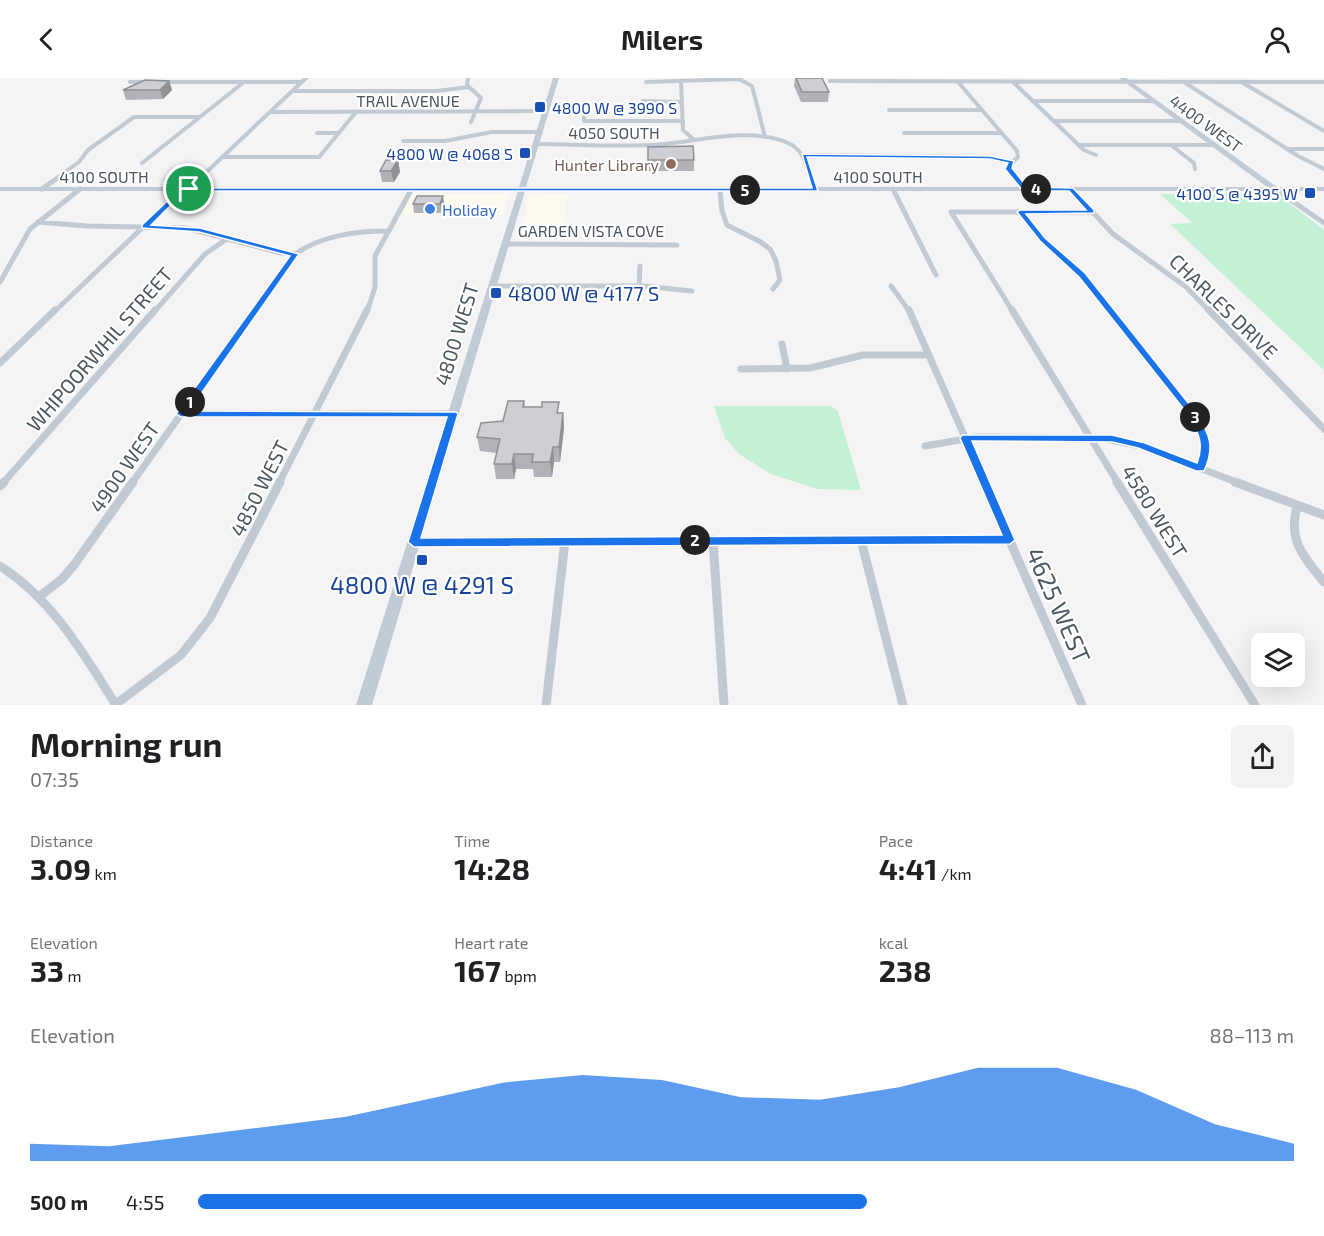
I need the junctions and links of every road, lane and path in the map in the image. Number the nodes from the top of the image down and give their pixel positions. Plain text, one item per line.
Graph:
1 (468, 78) edge
2 (556, 78) edge
3 (738, 78) edge
4 (304, 80) edge
5 (1124, 80) edge
6 (681, 81) junction
7 (830, 81) dead end
8 (130, 82) dead end
9 (244, 82) junction
10 (646, 82) dead end
11 (874, 82) edge
12 (958, 82) junction
13 (1013, 82) junction
14 (1184, 82) junction
15 (1240, 82) junction
16 (1324, 82) edge
17 (469, 87) junction
18 (292, 91) junction
19 (1153, 100) junction
20 (643, 101) dead end
21 (1032, 101) junction
22 (682, 102) junction
23 (890, 110) dead end
24 (982, 110) junction
25 (477, 111) junction
26 (546, 111) junction
27 (270, 112) junction
28 (356, 112) junction
29 (584, 116) dead end
30 (198, 117) junction
31 (683, 121) junction
32 (1054, 121) junction
33 (1181, 121) junction
34 (471, 122) dead end
35 (1324, 131) edge
36 (539, 132) junction
37 (317, 133) dead end
38 (339, 133) junction
39 (904, 133) dead end
40 (1002, 133) junction
41 (765, 138) junction
42 (693, 139) junction
43 (403, 141) dead end
44 (536, 144) junction
45 (1079, 145) junction
46 (1171, 145) junction
47 (1214, 145) junction
48 (1287, 149) junction
49 (1324, 149) edge
50 (802, 153) junction
51 (1096, 155) dead end
52 (223, 157) junction
53 (1012, 162) junction
54 (142, 163) dead end
55 (1195, 169) dead end
56 (1324, 169) edge
57 (0, 189) edge
58 (42, 189) junction
59 (80, 189) junction
60 (186, 189) junction
61 (893, 189) junction
62 (1025, 189) junction
63 (1071, 189) junction
64 (1275, 189) junction
65 (1324, 189) edge
66 (411, 190) junction
67 (521, 190) junction
68 (720, 190) junction
69 (816, 190) junction
70 (1020, 212) junction
71 (1092, 212) junction
72 (38, 222) junction
73 (1324, 223) edge
74 (144, 226) junction
75 (389, 231) junction
76 (228, 238) junction
77 (504, 244) junction
78 (677, 244) dead end
79 (295, 254) junction
80 (640, 266) dead end
81 (936, 275) dead end
82 (0, 281) edge
83 (639, 285) junction
84 (492, 286) junction
85 (891, 286) dead end
86 (773, 289) dead end
87 (692, 291) dead end
88 (782, 344) dead end
89 (929, 355) junction
90 (0, 363) edge
91 (741, 369) dead end
92 (788, 369) junction
93 (181, 414) junction
94 (315, 414) junction
95 (453, 414) junction
96 (1324, 429) edge
97 (1090, 437) junction
98 (965, 438) junction
99 (924, 446) dead end
100 (1200, 468) junction
101 (0, 486) edge
102 (1297, 506) junction
103 (1324, 515) edge
104 (713, 540) junction
105 (861, 540) junction
106 (1010, 540) junction
107 (565, 541) junction
108 (414, 542) junction
109 (0, 566) edge
110 (1324, 582) edge
111 (40, 596) junction
112 (116, 704) edge
113 (364, 705) edge
114 (546, 705) edge
115 (724, 705) edge
116 (903, 705) edge
117 (1082, 705) edge
118 (1255, 705) edge

1 - 17 street
2 - 26 main road, 4800 WEST
3 - 6 street
3 - 41 street
4 - 9 street
4 - 18 street
5 - 13 street
5 - 14 street
5 - 19 main road, 4400 WEST
6 - 10 street
6 - 22 street
7 - 11 street
8 - 9 street
9 - 30 street
11 - 12 street
12 - 13 street
12 - 24 street
13 - 21 street
14 - 15 street
14 - 48 street
15 - 16 street
15 - 35 street
17 - 18 street
17 - 25 street
18 - 27 street
19 - 21 street
19 - 33 main road, 4400 WEST
20 - 22 street
21 - 32 street
22 - 31 street
23 - 24 street
24 - 40 street
25 - 26 street, TRAIL AVENUE
25 - 28 street, TRAIL AVENUE
25 - 34 street
26 - 36 main road, 4800 WEST
27 - 28 street, TRAIL AVENUE
27 - 52 street
28 - 38 street
29 - 31 street
30 - 54 street
30 - 58 street
31 - 42 street
32 - 33 street
32 - 45 street
33 - 47 main road, 4400 WEST
36 - 43 street
36 - 44 main road, 4800 WEST
37 - 38 street
38 - 52 street
39 - 40 street
40 - 53 street
41 - 42 street, 4050 SOUTH
41 - 50 street, 4050 SOUTH
42 - 44 street, 4050 SOUTH
44 - 67 main road, 4800 WEST
45 - 46 street
45 - 51 street
46 - 47 street
46 - 55 street
47 - 64 main road, 4400 WEST
48 - 49 street
48 - 56 street
50 - 53 street
50 - 69 street
52 - 60 street
53 - 62 street
57 - 58 main road, 4100 SOUTH
58 - 59 main road, 4100 SOUTH
59 - 60 main road, 4100 SOUTH
59 - 72 street
60 - 66 main road, 4100 SOUTH
60 - 74 street
61 - 62 main road, 4100 SOUTH
61 - 69 main road, 4100 SOUTH
61 - 81 street
62 - 63 main road, 4100 SOUTH
63 - 64 main road, 4100 SOUTH
63 - 71 street, CHARLES DRIVE
64 - 65 main road, 4100 SOUTH
64 - 73 street
66 - 67 main road, 4100 SOUTH
66 - 75 street, 4850 WEST
67 - 68 main road, 4100 SOUTH
67 - 77 main road, 4800 WEST
68 - 69 main road, 4100 SOUTH
68 - 86 street
70 - 71 street
70 - 97 street, 4580 WEST
70 - 100 street
71 - 96 street, CHARLES DRIVE
72 - 74 street
72 - 82 street
74 - 76 street
74 - 90 street
75 - 79 street, 4900 WEST
75 - 94 street, 4850 WEST
76 - 79 street
76 - 101 street, WHIPOORWHIL STREET
77 - 78 street, GARDEN VISTA COVE
77 - 84 main road, 4800 WEST
79 - 93 street, 4900 WEST
80 - 83 street
83 - 84 street
83 - 87 street
84 - 95 main road, 4800 WEST
85 - 89 street, 4625 WEST
88 - 92 street
89 - 92 street
89 - 98 street, 4625 WEST
91 - 92 street
93 - 94 street
93 - 111 street, 4900 WEST
94 - 95 street
94 - 112 street, 4850 WEST
95 - 108 main road, 4800 WEST
97 - 98 street
97 - 100 street
97 - 118 street, 4580 WEST
98 - 99 street
98 - 106 street, 4625 WEST
100 - 102 street
102 - 103 street
102 - 110 street
104 - 105 street
104 - 107 street
104 - 115 street
105 - 106 street
105 - 116 street
106 - 117 street, 4625 WEST
107 - 108 street
107 - 114 street
108 - 113 main road, 4800 WEST
109 - 111 street
111 - 112 street

